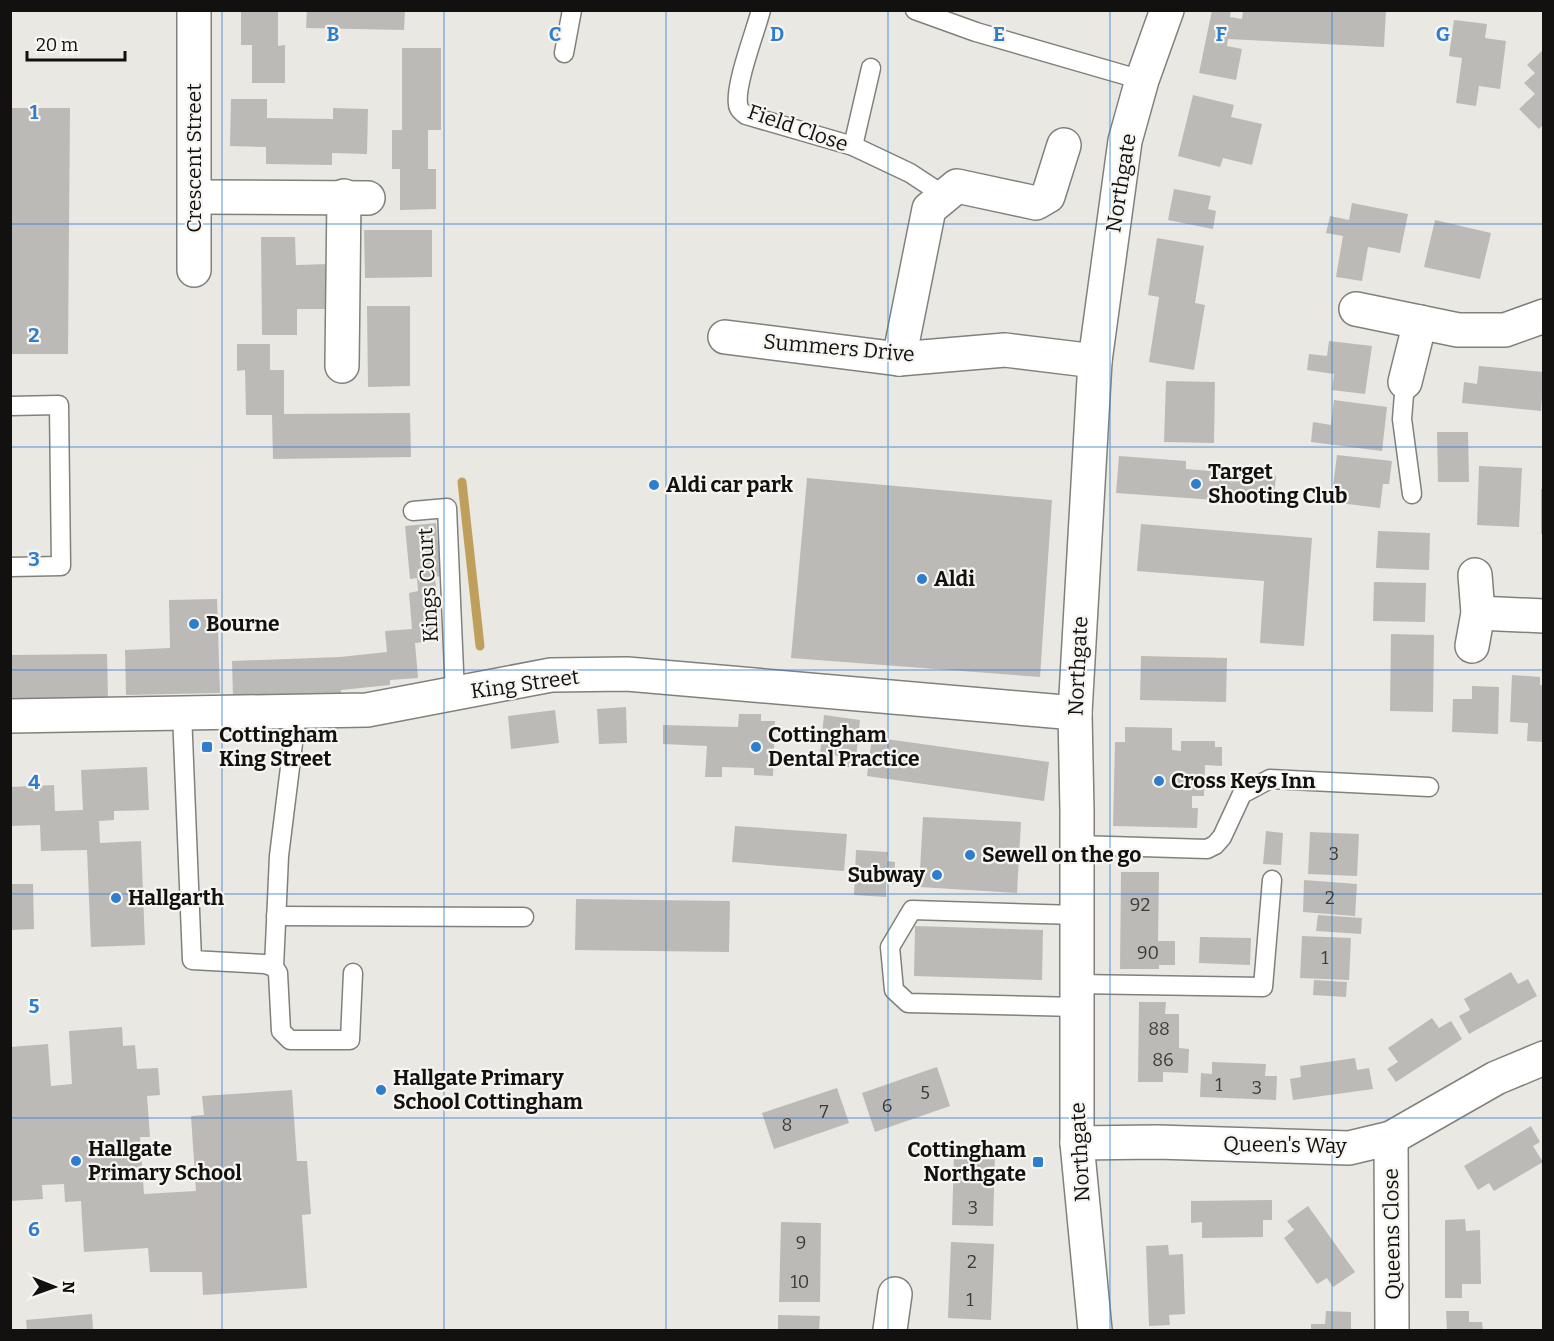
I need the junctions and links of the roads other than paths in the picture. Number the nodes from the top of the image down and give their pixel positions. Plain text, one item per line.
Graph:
1 (194, 10) edge
2 (572, 10) edge
3 (760, 10) edge
4 (915, 10) edge
5 (1167, 10) edge
6 (564, 53) dead end
7 (871, 68) dead end
8 (1142, 80) junction
9 (1065, 145) dead end
10 (853, 146) junction
11 (945, 196) junction
12 (195, 197) junction
13 (194, 270) dead end
14 (1356, 309) dead end
15 (1544, 316) edge
16 (1420, 322) junction
17 (725, 337) dead end
18 (899, 359) junction
19 (1095, 361) junction
20 (342, 366) dead end
21 (1405, 382) joint
22 (10, 406) edge
23 (1412, 494) dead end
24 (412, 511) dead end
25 (10, 567) edge
26 (1475, 574) dead end
27 (1478, 613) junction
28 (1544, 616) edge
29 (1472, 646) dead end
30 (455, 693) junction
31 (297, 711) junction
32 (182, 713) junction
33 (1075, 713) junction
34 (10, 716) edge
35 (1430, 787) dead end
36 (1077, 845) junction
37 (1272, 880) dead end
38 (1077, 915) junction
39 (276, 916) junction
40 (524, 917) dead end
41 (274, 967) junction
42 (353, 973) dead end
43 (1077, 996) junction
44 (1544, 1058) edge
45 (1391, 1138) junction
46 (1077, 1143) junction
47 (895, 1294) dead end
48 (890, 1330) edge
49 (1095, 1330) edge
50 (1392, 1330) edge

1 - 12 street, Crescent Street
2 - 6 lane
3 - 10 lane, Field Close
4 - 8 lane
5 - 8 street, Northgate
7 - 10 lane
8 - 19 street, Northgate
9 - 11 street
10 - 11 lane, Field Close
11 - 18 street
12 - 13 street, Crescent Street
12 - 20 street
14 - 16 street
15 - 16 street
16 - 21 street
17 - 18 street, Summers Drive
18 - 19 street, Summers Drive
19 - 33 street, Northgate
21 - 23 lane
22 - 25 lane
24 - 30 lane, Kings Court
26 - 27 street
27 - 28 street
27 - 29 street
30 - 31 street, King Street
30 - 33 street, King Street
31 - 32 street, King Street
31 - 39 lane
32 - 34 street, King Street
32 - 41 lane
33 - 36 street, Northgate
35 - 36 lane
36 - 38 street, Northgate
37 - 43 lane
38 - 43 street, Northgate
38 - 43 lane
39 - 40 lane
39 - 41 lane
41 - 42 lane
43 - 46 street, Northgate
44 - 45 street, Queen's Way
45 - 46 street, Queen's Way
45 - 50 street, Queens Close
46 - 49 street, Northgate
47 - 48 street

